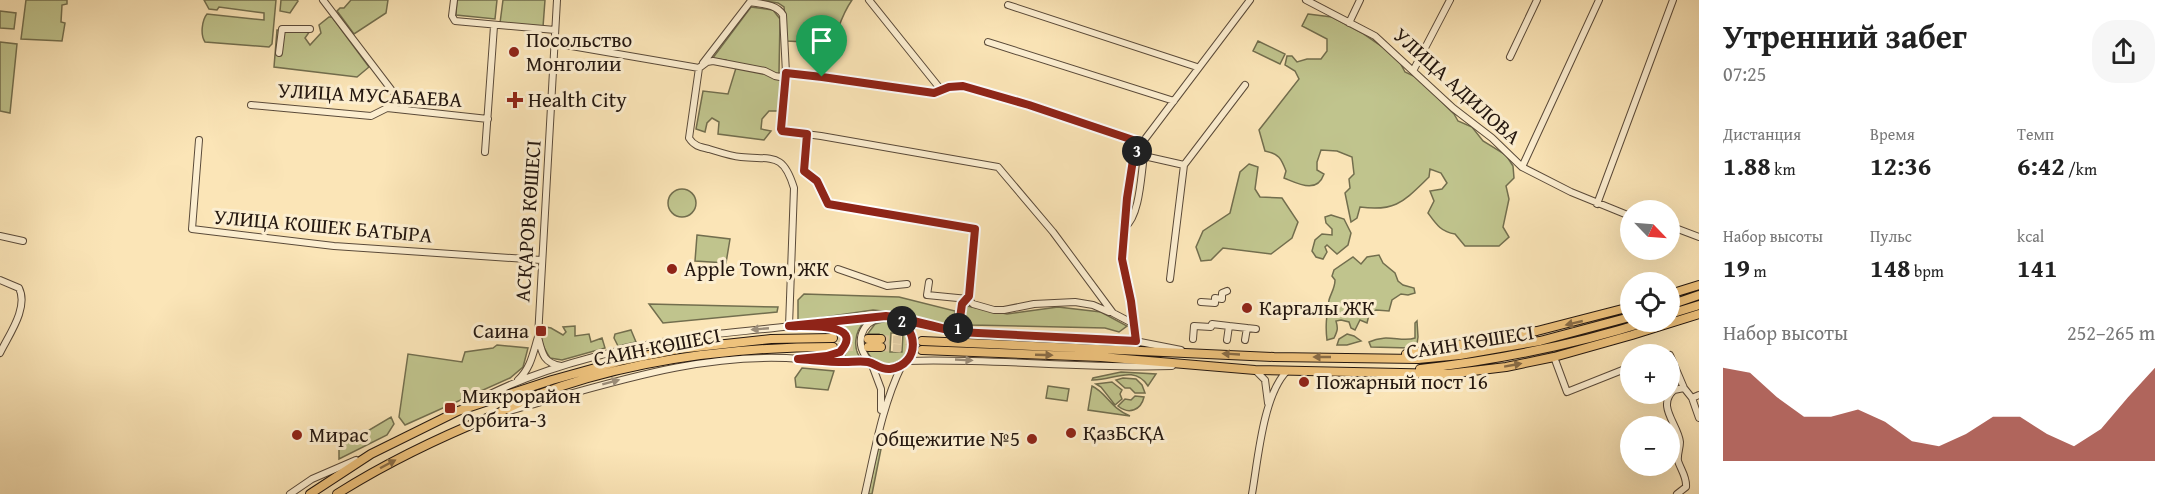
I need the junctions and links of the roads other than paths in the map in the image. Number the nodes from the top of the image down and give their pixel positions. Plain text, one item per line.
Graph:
1 (323, 0) edge
2 (454, 0) edge
3 (556, 0) edge
4 (869, 0) edge
5 (1250, 0) edge
6 (1306, 0) edge
7 (1360, 0) edge
8 (1450, 0) edge
9 (1537, 0) edge
10 (1599, 0) edge
11 (1673, 0) edge
12 (1008, 6) dead end
13 (1349, 23) junction
14 (494, 26) junction
15 (310, 29) dead end
16 (555, 30) junction
17 (988, 42) dead end
18 (554, 43) junction
19 (279, 53) dead end
20 (1510, 57) dead end
21 (1197, 67) junction
22 (699, 68) junction
23 (1413, 71) junction
24 (786, 73) junction
25 (1245, 85) dead end
26 (942, 91) junction
27 (1174, 101) junction
28 (251, 105) dead end
29 (406, 109) junction
30 (488, 119) junction
31 (807, 134) junction
32 (199, 140) dead end
33 (1142, 143) junction
34 (485, 152) dead end
35 (1184, 165) junction
36 (1522, 167) junction
37 (1597, 204) junction
38 (1620, 212) edge
39 (1125, 227) junction
40 (1680, 230) edge
41 (0, 236) edge
42 (1699, 237) edge
43 (23, 241) dead end
44 (541, 260) junction
45 (838, 269) dead end
46 (1170, 279) dead end
47 (0, 280) edge
48 (929, 282) dead end
49 (1699, 283) edge
50 (907, 284) dead end
51 (1227, 291) dead end
52 (1680, 291) edge
53 (1699, 295) edge
54 (968, 299) junction
55 (1680, 302) edge
56 (1200, 303) dead end
57 (1699, 305) edge
58 (1620, 310) edge
59 (1680, 311) edge
60 (1113, 313) junction
61 (1699, 314) edge
62 (881, 317) junction
63 (890, 317) junction
64 (1620, 320) edge
65 (1682, 320) junction
66 (1699, 320) edge
67 (1134, 324) junction
68 (789, 326) junction
69 (1229, 326) junction
70 (1247, 328) junction
71 (1256, 328) dead end
72 (1620, 330) edge
73 (958, 332) junction
74 (538, 336) junction
75 (833, 338) tunnel mouth
76 (1193, 339) dead end
77 (1227, 340) dead end
78 (1245, 340) dead end
79 (1136, 341) junction
80 (868, 343) tunnel mouth
81 (881, 343) tunnel mouth
82 (833, 347) tunnel mouth
83 (1187, 351) junction
84 (0, 353) edge
85 (1369, 357) junction
86 (1554, 357) junction
87 (798, 359) junction
88 (870, 363) junction
89 (904, 363) junction
90 (1198, 365) junction
91 (563, 366) junction
92 (1255, 370) junction
93 (1287, 371) junction
94 (1620, 371) edge
95 (1392, 372) junction
96 (1680, 379) edge
97 (513, 385) junction
98 (1684, 388) junction
99 (1695, 397) edge
100 (1268, 407) junction
101 (458, 411) junction
102 (494, 415) junction
103 (1699, 418) edge
104 (880, 423) junction
105 (371, 454) junction
106 (290, 494) edge
107 (310, 494) edge
108 (337, 494) edge
109 (865, 494) edge
110 (1252, 494) edge
111 (1677, 494) edge

1 - 29 street
2 - 14 street
3 - 16 street, АСҚАРОВ КӨШЕСІ
4 - 26 street
5 - 21 street
6 - 13 street, УЛИЦА АДИЛОВА
7 - 13 street
8 - 23 street
9 - 20 street
10 - 36 street
11 - 37 street
12 - 21 street
13 - 23 street, УЛИЦА АДИЛОВА
14 - 16 street
14 - 30 street, УЛИЦА МУСАБАЕВА
15 - 19 street
16 - 18 street, АСҚАРОВ КӨШЕСІ
17 - 27 street
18 - 22 street
18 - 44 street, АСҚАРОВ КӨШЕСІ
21 - 27 street
22 - 24 street
22 - 24 street
22 - 68 street
23 - 36 street, УЛИЦА АДИЛОВА
24 - 26 street
24 - 31 street
25 - 35 street
26 - 33 street
27 - 33 street
28 - 29 street, УЛИЦА МУСАБАЕВА
29 - 30 street, УЛИЦА МУСАБАЕВА
30 - 34 street, УЛИЦА МУСАБАЕВА
31 - 54 street
31 - 60 street
32 - 44 street, УЛИЦА КОШЕК БАТЫРА
33 - 39 street
35 - 39 street
35 - 46 street
36 - 37 street, УЛИЦА АДИЛОВА
37 - 38 street, УЛИЦА АДИЛОВА
39 - 67 street
40 - 42 street
41 - 43 street
44 - 74 street, АСҚАРОВ КӨШЕСІ
45 - 50 street
47 - 84 street
48 - 54 street
49 - 52 main road
51 - 56 street
53 - 55 main road
54 - 60 street
54 - 73 street
57 - 59 main road
58 -> 85 main road, САИН КӨШЕСІ
60 - 67 street
61 - 65 main road, САИН КӨШЕСІ
62 - 63 street
62 - 68 street
62 - 88 street
63 - 73 street
63 - 89 street
64 - 85 main road, САИН КӨШЕСІ
65 - 66 main road
65 - 86 main road, САИН КӨШЕСІ
67 - 79 street
68 - 87 street
68 -> 91 street
69 - 70 street
69 - 76 street
69 - 77 street
70 - 71 street
70 - 78 street
72 - 95 main road, САИН КӨШЕСІ
73 - 79 street
74 - 91 street
74 - 97 street
75 - 101 main road, САИН КӨШЕСІ
79 - 83 street
80 - 81 main road
82 - 102 main road, САИН КӨШЕСІ
85 -> 83 main road
83 -> 90 main road
86 - 94 street
95 -> 86 main road, САИН КӨШЕСІ
87 - 88 street
102 -> 87 street
88 - 89 street
88 - 104 street
89 -> 90 street
89 - 104 street
90 - 92 main road
91 - 97 street
92 - 93 main road
92 - 100 street
93 - 95 main road
93 - 100 street
96 - 98 street
97 - 101 street
98 - 99 street
98 - 111 street
99 - 103 street
100 - 110 street
101 - 105 main road
108 -> 102 main road, САИН КӨШЕСІ
104 - 109 street
105 - 106 street
105 - 107 main road

